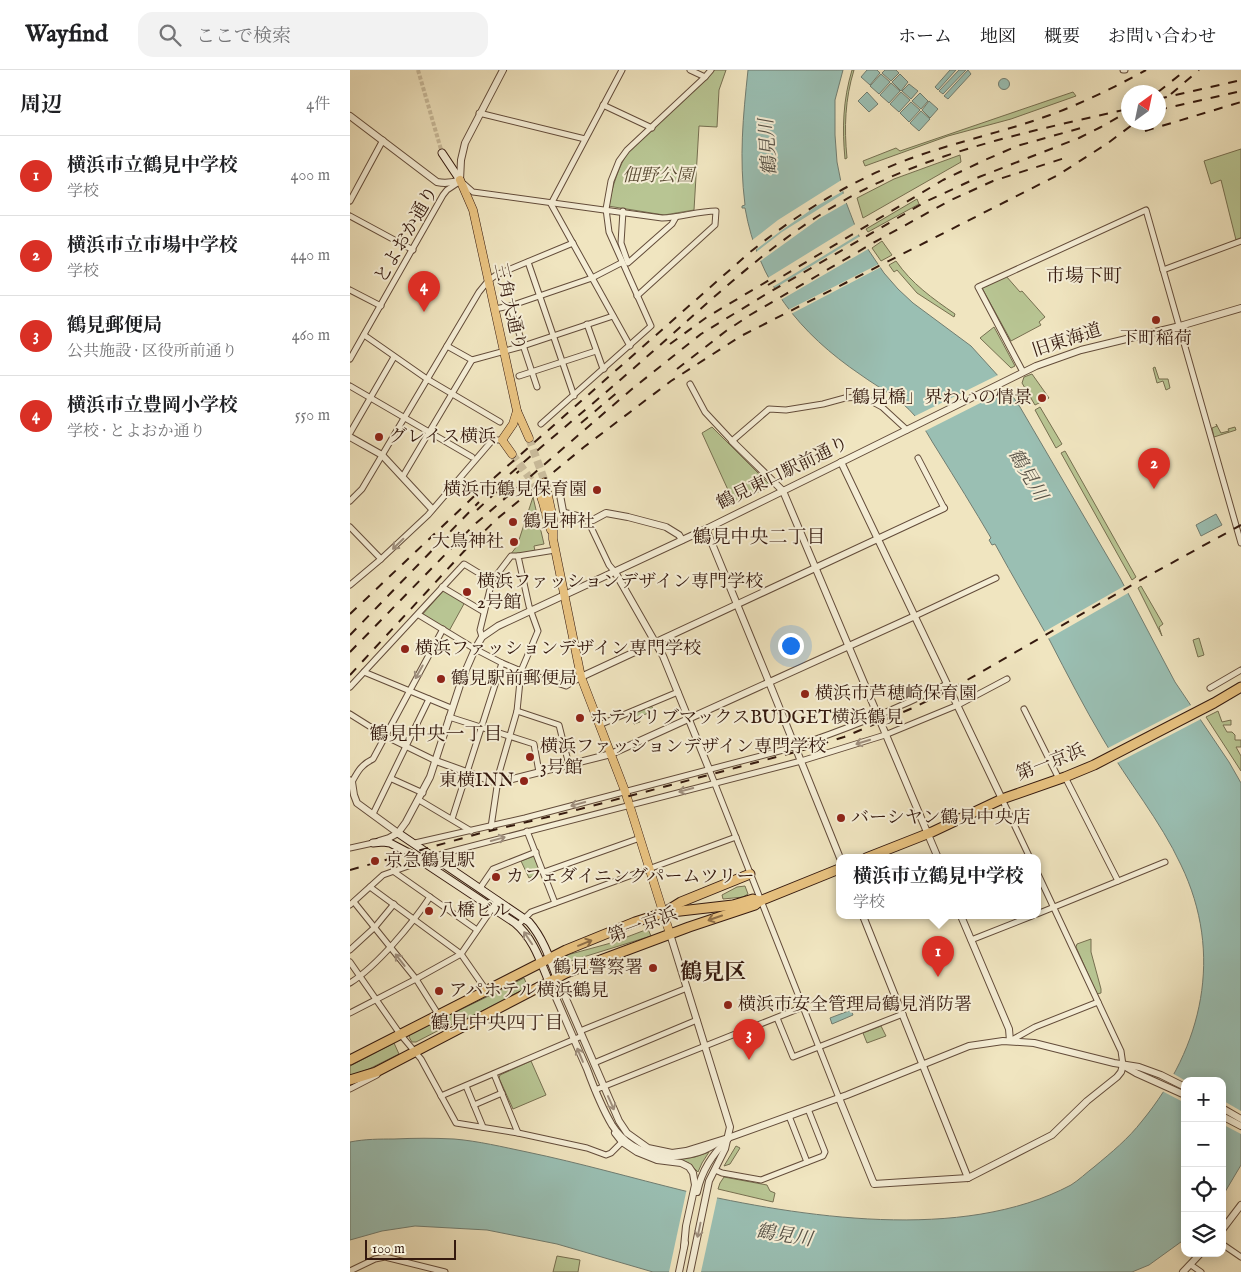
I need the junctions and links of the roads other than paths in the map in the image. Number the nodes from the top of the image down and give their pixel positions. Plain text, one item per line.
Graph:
1 (504, 70) edge
2 (622, 70) edge
3 (690, 70) edge
4 (711, 70) edge
5 (705, 77) junction
6 (603, 105) junction
7 (479, 113) junction
8 (350, 116) edge
9 (652, 128) junction
10 (586, 139) junction
11 (382, 140) junction
12 (442, 152) tunnel mouth
13 (460, 180) junction
14 (350, 201) edge
15 (552, 202) junction
16 (606, 209) junction
17 (623, 211) junction
18 (350, 216) edge
19 (676, 217) junction
20 (1241, 241) edge
21 (573, 243) junction
22 (413, 250) junction
23 (528, 262) junction
24 (622, 262) junction
25 (1163, 270) junction
26 (592, 278) junction
27 (488, 281) junction
28 (350, 290) edge
29 (540, 296) junction
30 (637, 296) junction
31 (380, 306) junction
32 (510, 306) junction
33 (1241, 308) edge
34 (495, 309) junction
35 (613, 316) junction
36 (587, 324) junction
37 (1180, 326) junction
38 (364, 335) junction
39 (553, 335) junction
40 (447, 346) junction
41 (523, 346) junction
42 (630, 346) junction
43 (504, 351) junction
44 (596, 351) junction
45 (394, 357) junction
46 (350, 359) edge
47 (472, 360) junction
48 (562, 362) junction
49 (604, 369) junction
50 (532, 372) junction
51 (1023, 372) junction
52 (519, 376) dead end
53 (427, 379) junction
54 (690, 384) dead end
55 (350, 386) edge
56 (537, 387) dead end
57 (452, 394) junction
58 (574, 396) junction
59 (371, 398) junction
60 (517, 411) junction
61 (404, 418) junction
62 (500, 422) dead end
63 (541, 424) dead end
64 (910, 429) junction
65 (430, 432) junction
66 (350, 435) edge
67 (529, 438) tunnel mouth
68 (502, 440) junction
69 (732, 441) junction
70 (512, 454) tunnel mouth
71 (382, 455) junction
72 (472, 457) dead end
73 (918, 458) dead end
74 (841, 462) junction
75 (403, 476) junction
76 (545, 482) tunnel mouth
77 (537, 488) tunnel mouth
78 (783, 491) junction
79 (560, 495) dead end
80 (350, 501) edge
81 (944, 508) joint
82 (432, 510) junction
83 (590, 519) junction
84 (350, 527) edge
85 (706, 529) junction
86 (552, 532) junction
87 (878, 538) junction
88 (682, 540) junction
89 (1241, 543) edge
90 (555, 550) junction
91 (518, 556) junction
92 (381, 559) junction
93 (815, 569) junction
94 (614, 572) junction
95 (996, 578) dead end
96 (492, 581) junction
97 (350, 585) edge
98 (442, 587) junction
99 (565, 596) junction
100 (738, 604) junction
101 (530, 611) junction
102 (484, 612) junction
103 (419, 615) junction
104 (915, 616) junction
105 (443, 629) junction
106 (482, 637) junction
107 (656, 643) junction
108 (848, 646) junction
109 (475, 649) junction
110 (502, 663) junction
111 (1241, 670) edge
112 (521, 671) junction
113 (364, 672) junction
114 (581, 677) junction
115 (1007, 679) dead end
116 (769, 682) junction
117 (948, 684) junction
118 (350, 687) edge
119 (1241, 687) edge
120 (1210, 688) dead end
121 (410, 690) junction
122 (678, 692) junction
123 (429, 699) junction
124 (958, 705) junction
125 (452, 708) junction
126 (1024, 709) dead end
127 (517, 711) junction
128 (350, 714) edge
129 (449, 717) junction
130 (878, 717) junction
131 (689, 719) junction
132 (599, 725) junction
133 (482, 727) junction
134 (885, 735) junction
135 (385, 736) junction
136 (510, 736) junction
137 (795, 746) junction
138 (407, 747) junction
139 (611, 754) junction
140 (436, 761) junction
141 (801, 761) junction
142 (569, 765) junction
143 (709, 769) junction
144 (468, 772) junction
145 (540, 772) junction
146 (1062, 778) junction
147 (392, 779) junction
148 (351, 781) edge
149 (497, 783) junction
150 (715, 783) junction
151 (625, 791) junction
152 (423, 793) junction
153 (1002, 799) junction
154 (419, 800) junction
155 (630, 805) junction
156 (373, 814) junction
157 (525, 818) junction
158 (452, 820) junction
159 (491, 827) junction
160 (471, 831) junction
161 (528, 831) junction
162 (398, 833) junction
163 (927, 834) junction
164 (736, 837) junction
165 (640, 838) junction
166 (372, 843) junction
167 (415, 844) junction
168 (350, 848) edge
169 (536, 852) junction
170 (411, 854) junction
171 (838, 854) edge
172 (876, 854) edge
173 (936, 854) edge
174 (1028, 854) edge
175 (434, 857) junction
176 (424, 862) junction
177 (1165, 862) dead end
178 (650, 868) junction
179 (836, 870) edge
180 (393, 871) junction
181 (544, 872) junction
182 (750, 874) junction
183 (1041, 881) edge
184 (1118, 881) junction
185 (370, 887) junction
186 (480, 888) junction
187 (430, 897) junction
188 (498, 900) junction
189 (760, 901) junction
190 (555, 903) junction
191 (352, 904) edge
192 (394, 904) junction
193 (1053, 907) junction
194 (493, 908) junction
195 (1041, 912) edge
196 (663, 913) junction
197 (525, 918) junction
198 (415, 919) junction
199 (864, 919) edge
200 (962, 919) edge
201 (1024, 919) edge
202 (518, 925) junction
203 (375, 927) junction
204 (478, 930) junction
205 (670, 934) junction
206 (971, 940) junction
207 (390, 946) junction
208 (350, 950) edge
209 (461, 954) junction
210 (545, 961) junction
211 (350, 962) edge
212 (361, 976) junction
213 (416, 979) junction
214 (553, 980) junction
215 (350, 983) edge
216 (687, 988) junction
217 (486, 990) junction
218 (377, 999) junction
219 (1098, 1002) junction
220 (804, 1008) junction
221 (350, 1013) edge
222 (438, 1014) junction
223 (903, 1014) junction
224 (777, 1018) junction
225 (697, 1020) junction
226 (581, 1033) junction
227 (400, 1034) junction
228 (574, 1039) junction
229 (1010, 1041) junction
230 (706, 1046) junction
231 (819, 1047) junction
232 (415, 1052) junction
233 (405, 1057) junction
234 (350, 1060) edge
235 (594, 1063) junction
236 (1123, 1065) junction
237 (923, 1066) junction
238 (494, 1074) junction
239 (350, 1080) edge
240 (1181, 1085) edge
241 (466, 1086) junction
242 (604, 1087) junction
243 (350, 1089) edge
244 (595, 1090) junction
245 (502, 1093) junction
246 (1181, 1093) edge
247 (442, 1096) junction
248 (839, 1098) junction
249 (474, 1105) junction
250 (808, 1109) junction
251 (1226, 1110) edge
252 (789, 1116) junction
253 (1226, 1118) edge
254 (1241, 1119) edge
255 (613, 1125) junction
256 (1241, 1126) edge
257 (483, 1127) junction
258 (518, 1133) junction
259 (728, 1138) junction
260 (720, 1141) junction
261 (622, 1142) junction
262 (807, 1162) junction
263 (715, 1170) junction
264 (968, 1178) junction
265 (697, 1185) junction
266 (1241, 1205) edge
267 (1238, 1216) edge
268 (1226, 1226) edge
269 (1226, 1247) edge
270 (1197, 1257) edge
271 (1241, 1257) edge
272 (1190, 1265) junction
273 (350, 1271) edge
274 (445, 1272) edge
275 (679, 1272) edge
276 (690, 1272) edge
277 (1183, 1272) edge
278 (1201, 1272) edge

1 - 7 street
2 - 6 street
3 - 5 street
4 - 5 street
5 - 9 street
6 - 9 street
6 - 10 street
7 - 10 street
7 - 13 street
8 - 11 street
9 - 16 street
10 - 15 street
11 - 13 street
11 - 14 street
12 - 13 main road
13 - 15 street
13 - 22 street, とよおか通り
13 - 27 main road, 三角大通り
15 - 16 street
15 - 21 street
16 - 17 street
16 - 24 street
17 - 19 street
17 - 19 street
18 - 22 street
19 - 30 street
20 - 25 street
21 - 23 street
21 - 26 street
22 - 31 street, とよおか通り
23 - 27 street
23 - 29 street
24 - 26 street
24 - 30 street
25 - 37 street
25 - 51 street
26 - 29 street
26 - 35 street
27 - 34 main road, 三角大通り
27 - 40 street
28 - 31 street
29 - 32 street
29 - 39 street
30 - 42 street
31 - 38 street, とよおか通り
32 - 34 street
32 - 41 street
33 - 37 street, 旧東海道
34 - 43 main road, 三角大通り
35 - 36 street
35 - 42 street
36 - 39 street
36 - 44 street
37 - 51 street, 旧東海道
37 - 89 street
38 - 45 street
38 - 46 street, とよおか通り
39 - 41 street
39 - 48 street
40 - 47 street
40 - 53 street
41 - 43 street
41 - 50 street
42 - 49 street
43 - 47 street
43 - 60 main road, 三角大通り
44 - 48 street
44 - 49 street
45 - 53 street
45 - 59 street
47 - 57 street
48 - 50 street
48 - 58 street
49 - 58 street
50 - 52 street
50 - 56 street
51 - 64 street, 旧東海道
53 - 57 street
53 - 61 street
54 - 69 street
55 - 59 street
57 - 62 street
57 - 65 street
58 - 63 street
59 - 61 street
59 - 66 street
60 - 67 main road, 三角大通り
60 - 68 main road
61 - 65 street
61 - 71 street
64 - 69 street
64 - 74 street, 鶴見東口駅前通り
65 - 72 street
65 - 75 street
66 - 71 street
68 - 70 main road
68 - 82 street
69 - 78 street
71 - 75 street
71 - 80 street
73 - 81 street
74 - 78 street, 鶴見東口駅前通り
74 - 87 street
75 - 82 street
76 - 86 main road
77 - 86 main road
78 - 85 street, 鶴見東口駅前通り
78 - 93 street
79 - 83 street
81 - 87 street
82 -> 92 street
83 - 88 street
83 - 94 street
84 - 92 street
85 - 88 street, 鶴見東口駅前通り
85 - 100 street
86 - 90 main road
87 - 93 street
87 - 104 street
88 - 94 street, 鶴見東口駅前通り
90 - 91 street
90 - 99 main road
91 - 96 street
91 - 101 street
92 - 97 street
93 - 100 street
93 - 108 street
94 - 99 street, 鶴見東口駅前通り
94 - 107 street
95 - 104 street
96 - 98 street
96 - 102 street
98 - 102 street
98 - 103 street
99 - 101 street, 鶴見東口駅前通り
99 - 114 main road
100 - 107 street
100 - 116 street
101 - 106 street, 鶴見東口駅前通り
101 - 112 street
102 - 106 street
103 - 105 street
103 - 113 street
104 - 108 street
104 - 117 street
105 - 109 street
105 -> 121 street
106 - 109 street, 鶴見東口駅前通り
107 - 114 street
107 - 122 street
108 - 116 street
108 - 130 street
109 - 110 street
109 - 125 street, 鶴見東口駅前通り
110 - 112 street
110 - 133 street
111 - 120 street
112 - 114 street
112 - 127 street
113 - 118 street
113 - 121 street
114 - 132 main road
115 - 124 street
116 - 131 street
116 - 137 street
117 - 124 street
117 - 130 street
119 - 146 highway, 第一京浜
121 - 123 street
121 - 135 street
122 - 131 street
122 - 132 street
123 - 125 street
123 - 138 street
124 - 134 street
124 - 153 street
125 - 129 street, 鶴見東口駅前通り
126 - 146 street
127 - 136 street
127 - 142 street
128 - 135 street
129 - 133 street
129 - 140 street, 鶴見東口駅前通り
130 - 134 street
130 - 137 street
131 - 139 street
131 - 143 street
132 - 139 main road
133 - 136 street
133 - 144 street
134 -> 141 street
134 - 163 street
135 - 138 street
135 - 148 street
136 - 145 street
136 - 149 street
137 - 141 street
137 - 143 street
138 - 140 street
138 - 147 street
139 - 142 street
139 - 151 main road
140 - 144 street
140 - 152 street, 鶴見東口駅前通り
141 - 150 street
141 - 171 street
142 - 145 street
143 - 150 street
143 - 151 street
144 - 149 street
144 - 158 street
145 - 149 street
146 - 153 highway, 第一京浜
146 - 184 street
147 - 152 street
147 - 156 street
148 - 156 street
149 - 159 street
150 -> 155 street
150 - 164 street
151 - 155 main road
151 -> 157 street
152 - 154 street, 鶴見東口駅前通り
153 - 163 highway, 第一京浜
153 - 174 street
154 - 158 street
154 - 162 street, 鶴見東口駅前通り
155 - 161 street
155 - 165 main road
156 - 162 street
157 - 159 street
157 - 161 street
158 - 160 street
159 - 160 street
160 - 167 street
161 - 169 street
175 -> 161 street
162 - 166 street
162 - 167 main road
162 - 170 main road
163 - 172 highway, 第一京浜
163 - 173 street
164 - 178 street
164 - 182 street
165 - 178 main road
165 - 181 street
166 - 168 street
166 - 170 main road
167 - 175 main road
169 - 181 street
169 - 186 street
170 - 176 main road
175 - 176 street
175 - 186 main road
176 - 180 street
176 - 194 main road
177 - 184 street
178 - 190 street
178 - 196 main road
179 - 189 highway, 第一京浜
180 - 185 street
180 - 187 street
181 - 190 street
182 - 189 street
182 - 196 highway
183 - 193 street
184 - 193 street
185 - 191 street
185 - 192 street
186 - 188 main road
187 - 198 street
187 - 204 street
188 - 194 street
188 - 197 main road
189 - 196 highway, 第一京浜
189 -> 205 highway, 第一京浜
189 - 220 street
190 - 197 street
191 - 203 street
192 - 198 street
192 - 203 street
193 - 195 street
193 - 219 street
194 - 202 main road
194 - 204 street
196 - 205 main road
210 -> 196 highway, 第一京浜
197 - 202 street
197 - 210 main road
198 - 207 street
198 - 209 street
199 - 223 street
200 - 206 street
201 - 206 street
210 -> 202 main road
203 - 207 street
203 - 208 street
204 - 209 street
205 - 214 highway, 第一京浜
205 - 216 street
206 - 229 street
207 - 212 street
213 -> 207 street
209 - 213 street
209 - 217 street
210 - 214 main road
210 - 217 highway, 第一京浜
211 - 212 street
212 - 215 street
212 - 218 street
213 - 218 street
213 - 222 street
214 - 226 street
214 - 228 street
214 - 232 highway, 第一京浜
216 - 225 street
216 - 226 street
217 - 222 highway, 第一京浜
218 - 221 street
218 - 227 street
219 - 229 street
219 - 236 street
220 - 224 street
220 - 231 street
222 - 227 highway, 第一京浜
223 - 231 street
223 - 237 street
224 - 230 street
224 - 231 street
225 - 230 street
225 - 235 street
226 - 228 street
226 - 235 street
227 - 232 street
227 - 234 highway, 第一京浜
228 - 238 street
244 -> 228 street
229 - 236 street
229 - 237 street
230 - 242 street
230 - 259 street
231 - 248 street
232 - 233 highway, 第一京浜
232 - 247 street
233 - 239 highway, 第一京浜
233 - 243 street
235 - 242 street
236 - 240 street
236 - 246 street
236 - 264 street
237 - 248 street
237 - 264 street
238 - 241 street
238 - 245 street
241 - 247 street
241 - 249 street
242 - 244 street
242 -> 260 street
244 - 255 street
245 - 249 street
245 - 258 street
247 - 257 street
248 - 250 street
248 - 264 street
249 - 257 street
250 - 252 street
250 - 262 street
251 - 254 street
252 - 259 street
252 - 262 street
253 - 256 street
255 - 260 street
255 - 261 street
257 - 258 street
258 - 261 street
259 - 260 street
259 - 263 street
259 - 265 street
261 - 265 street
262 - 263 street
263 -> 276 street
265 - 275 street
266 - 267 street
267 - 268 street
269 - 271 street
270 - 272 street
272 - 277 street
272 - 278 street
273 - 274 street

